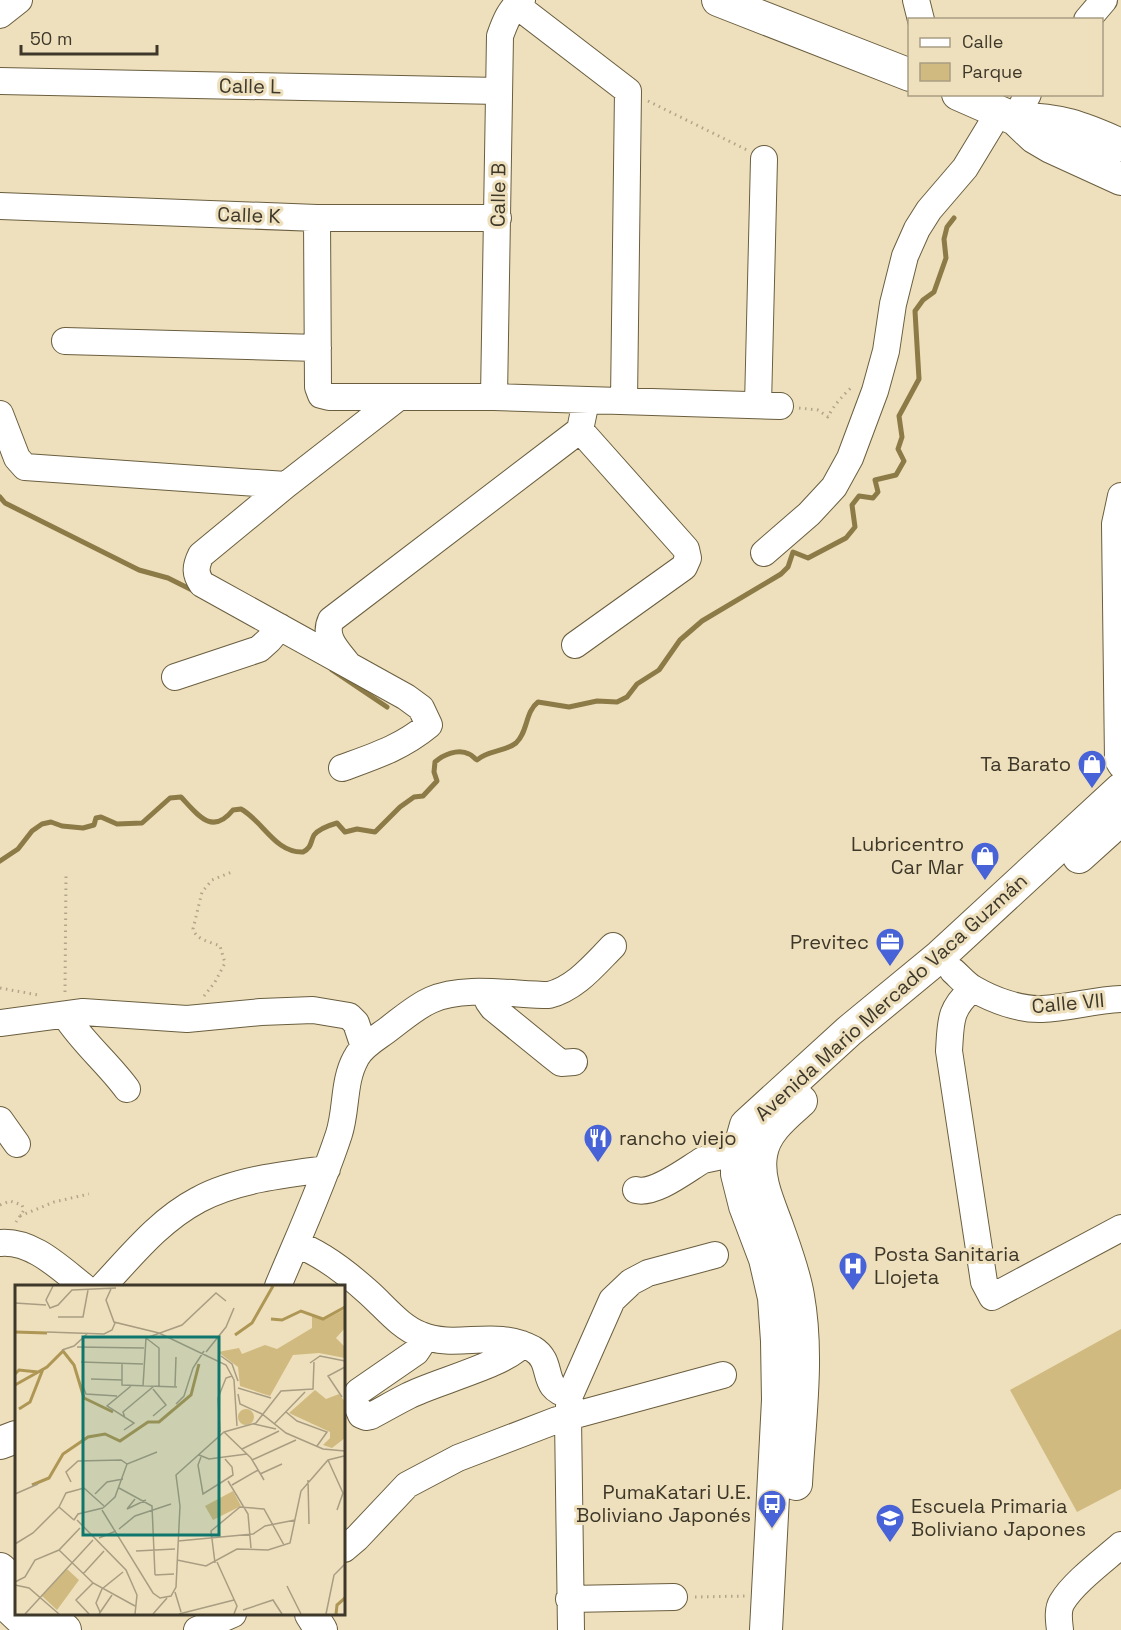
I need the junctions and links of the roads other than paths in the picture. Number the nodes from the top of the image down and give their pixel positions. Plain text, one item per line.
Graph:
1 (19, 0) edge
2 (718, 0) edge
3 (916, 0) edge
4 (1104, 0) edge
5 (519, 3) edge
6 (0, 15) edge
7 (920, 18) edge
8 (1089, 18) edge
9 (908, 75) edge
10 (0, 81) edge
11 (499, 91) junction
12 (995, 104) edge
13 (1121, 145) edge
14 (764, 159) road end
15 (1121, 179) edge
16 (0, 206) edge
17 (317, 218) junction
18 (498, 218) junction
19 (65, 341) dead end
20 (318, 348) junction
21 (399, 397) junction
22 (494, 397) junction
23 (586, 401) junction
24 (624, 401) junction
25 (0, 414) edge
26 (580, 430) junction
27 (286, 485) junction
28 (1121, 496) edge
29 (764, 553) dead end
30 (280, 627) junction
31 (575, 645) dead end
32 (349, 666) junction
33 (175, 677) dead end
34 (1121, 765) edge
35 (342, 768) dead end
36 (1121, 789) edge
37 (1121, 819) edge
38 (613, 946) dead end
39 (955, 972) junction
40 (488, 993) junction
41 (1121, 999) edge
42 (65, 1015) junction
43 (0, 1023) edge
44 (364, 1047) junction
45 (574, 1062) dead end
46 (127, 1089) dead end
47 (0, 1120) edge
48 (17, 1144) dead end
49 (737, 1157) junction
50 (327, 1169) junction
51 (636, 1190) dead end
52 (1121, 1228) edge
53 (767, 1232) junction
54 (3, 1243) edge
55 (296, 1244) junction
56 (715, 1255) dead end
57 (81, 1285) edge
58 (105, 1285) edge
59 (279, 1285) edge
60 (426, 1337) junction
61 (522, 1344) junction
62 (723, 1375) dead end
63 (569, 1406) junction
64 (787, 1432) junction
65 (15, 1437) edge
66 (0, 1443) edge
67 (15, 1460) edge
68 (0, 1465) edge
69 (1121, 1545) edge
70 (345, 1548) edge
71 (0, 1569) edge
72 (15, 1583) edge
73 (674, 1597) road end
74 (0, 1599) edge
75 (569, 1599) junction
76 (15, 1613) edge
77 (17, 1615) edge
78 (49, 1615) edge
79 (231, 1615) edge
80 (289, 1615) edge
81 (312, 1615) edge
82 (33, 1630) edge
83 (65, 1630) edge
84 (197, 1630) edge
85 (298, 1630) edge
86 (321, 1630) edge
87 (571, 1630) edge
88 (766, 1630) edge
89 (786, 1630) edge
90 (1060, 1630) edge

1 - 6 street
2 - 9 main road
3 - 7 street
4 - 8 street
5 - 11 street, Calle B
5 - 24 street
10 - 11 street, Calle L
11 - 18 street, Calle B
12 - 13 main road
12 - 15 main road
12 - 29 street
14 - 24 street
16 - 17 street, Calle K
17 - 18 street, Calle K
17 - 20 street
18 - 22 street, Calle B
19 - 20 street
20 - 21 street
21 - 22 street
21 - 27 street
22 - 23 street
23 - 24 street
23 - 26 street
25 - 27 street
26 - 31 street
26 - 32 street
27 - 30 street
28 - 34 street
30 - 32 street
30 - 33 street
32 - 35 street
36 - 39 main road, Avenida Mario Mercado Vaca Guzmán
37 - 39 main road, Avenida Mario Mercado Vaca Guzmán
38 - 40 street
39 - 41 street, Calle VII
39 - 49 main road, Avenida Mario Mercado Vaca Guzmán
39 - 52 street
39 - 53 main road, Avenida Mario Mercado Vaca Guzmán
40 - 44 street
40 - 45 street
42 - 43 street
42 - 44 street
42 - 46 street
44 - 50 street
47 - 48 street
49 - 51 street
49 - 53 main road, Avenida Mario Mercado Vaca Guzmán
50 - 55 street
50 - 58 street
53 - 64 main road, Avenida Mario Mercado Vaca Guzmán
54 - 57 street
55 - 59 street
55 - 60 street
56 - 63 street
60 - 61 street
60 - 61 street
61 - 63 street
62 - 63 street
63 - 70 street
63 - 75 street
64 - 88 main road, Avenida Mario Mercado Vaca Guzmán
64 - 89 main road, Avenida Mario Mercado Vaca Guzmán
65 - 66 main road
67 - 68 main road
69 - 90 street
71 - 72 main road
73 - 75 street
74 - 76 main road
75 - 87 street
77 - 82 main road
78 - 83 main road
79 - 84 street
80 - 85 main road
81 - 86 main road

